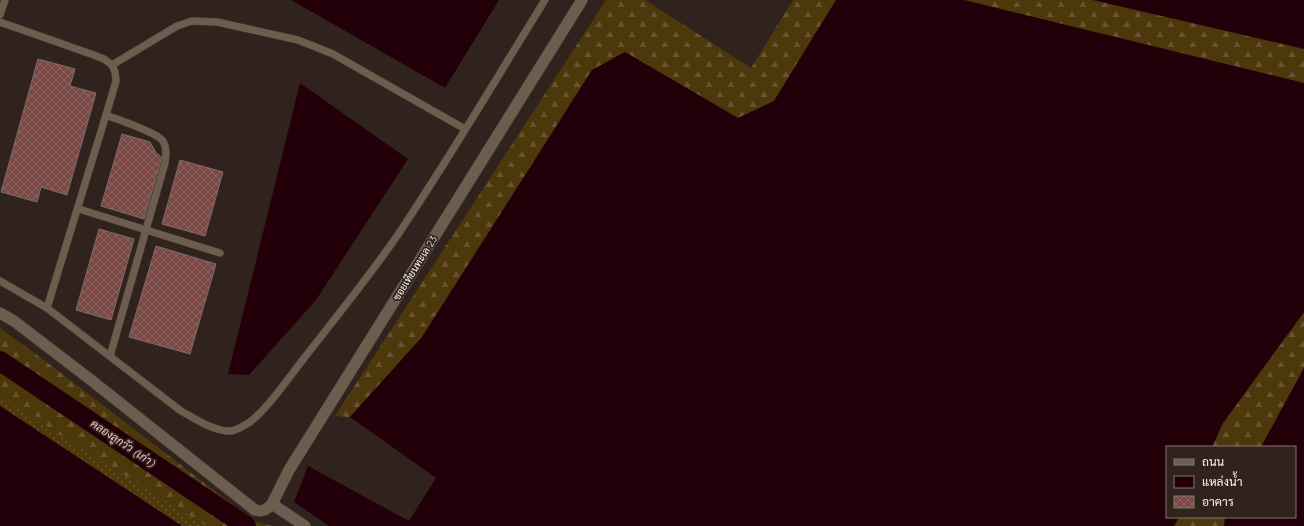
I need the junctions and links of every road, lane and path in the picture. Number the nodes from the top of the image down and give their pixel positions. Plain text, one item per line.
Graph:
1 (5, 0) edge
2 (545, 0) edge
3 (582, 0) edge
4 (0, 15) edge
5 (0, 22) edge
6 (112, 65) junction
7 (106, 115) junction
8 (466, 129) junction
9 (79, 209) junction
10 (145, 229) junction
11 (220, 253) dead end
12 (0, 281) edge
13 (47, 308) junction
14 (0, 313) edge
15 (110, 356) junction
16 (272, 504) junction
17 (304, 526) edge

1 - 4 lane
2 - 8 lane
3 - 16 street, ซอยเทียนทะเล 23
5 - 6 lane
6 - 7 lane
6 - 8 lane
7 - 9 lane
7 - 10 lane
8 - 15 lane
9 - 10 lane
9 - 13 lane
10 - 11 lane
10 - 15 lane
12 - 13 lane
13 - 15 lane
14 - 16 street
16 - 17 street

